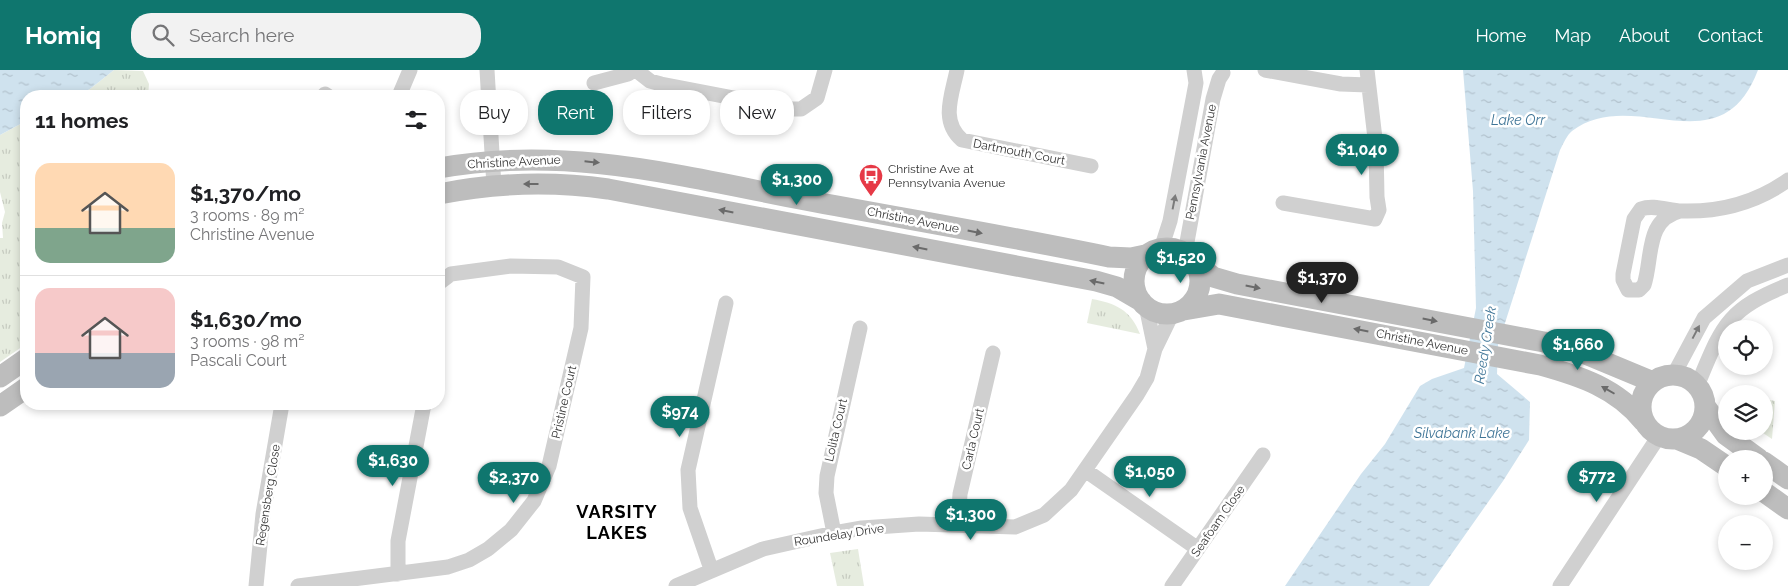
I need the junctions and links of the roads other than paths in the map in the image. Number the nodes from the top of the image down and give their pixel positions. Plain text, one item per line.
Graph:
1 (410, 70) edge
2 (487, 70) edge
3 (635, 70) edge
4 (825, 70) edge
5 (957, 70) edge
6 (1195, 70) edge
7 (1266, 70) edge
8 (1224, 72) edge
9 (1368, 77) edge
10 (594, 83) dead end
11 (402, 90) edge
12 (493, 161) junction
13 (1091, 166) dead end
14 (445, 167) edge
15 (1788, 180) edge
16 (494, 186) junction
17 (445, 193) edge
18 (1283, 203) dead end
19 (1677, 211) junction
20 (1155, 252) junction
21 (1189, 257) junction
22 (1788, 265) edge
23 (445, 278) edge
24 (1788, 285) edge
25 (726, 303) dead end
26 (1144, 303) junction
27 (1178, 312) junction
28 (860, 328) dead end
29 (1155, 349) junction
30 (993, 353) dead end
31 (20, 363) edge
32 (1673, 376) junction
33 (0, 377) edge
34 (1653, 382) junction
35 (20, 392) edge
36 (1701, 396) junction
37 (0, 406) edge
38 (281, 410) edge
39 (423, 410) edge
40 (1660, 432) junction
41 (1747, 450) edge
42 (1263, 455) dead end
43 (1718, 460) edge
44 (1773, 468) edge
45 (1085, 470) junction
46 (1788, 479) edge
47 (1773, 498) edge
48 (1788, 509) edge
49 (958, 525) junction
50 (834, 533) junction
51 (1198, 550) junction
52 (711, 570) junction
53 (398, 574) junction
54 (256, 586) edge
55 (298, 586) edge
56 (676, 586) edge
57 (1172, 586) edge
58 (1560, 586) edge

1 - 11 street
2 - 12 street
3 - 4 street
3 - 10 street
5 - 13 street, Dartmouth Court
6 - 8 street
20 -> 6 street, Pennsylvania Avenue
7 - 9 street
8 - 21 street, Pennsylvania Avenue
9 - 18 street
12 - 14 main road, Christine Avenue
12 - 16 street
12 -> 20 main road, Christine Avenue
15 - 19 street
16 - 17 main road, Christine Avenue
26 -> 16 main road, Christine Avenue
19 - 19 street
20 - 21 main road
20 - 26 main road
21 - 27 main road
21 -> 34 main road, Christine Avenue
32 -> 22 street
23 - 53 street, Pristine Court
24 - 36 street
25 - 52 street
26 - 27 main road
26 - 29 street, Roundelay Drive
27 - 29 street, Roundelay Drive
40 -> 27 main road, Christine Avenue
28 - 50 street, Lolita Court
29 - 45 street, Roundelay Drive
30 - 49 street, Carla Court
31 - 33 main road
32 - 34 main road
32 - 36 main road
34 - 40 main road
35 - 37 main road
36 - 40 main road
36 - 41 main road
38 - 54 street, Regensberg Close
39 - 53 street
40 - 43 main road, Christine Avenue
40 - 58 street
42 - 51 street, Seafoam Close
44 - 46 main road
45 - 49 street, Roundelay Drive
45 - 51 street
47 - 48 main road
49 - 50 street, Roundelay Drive
50 - 52 street, Roundelay Drive
51 - 57 street, Seafoam Close
52 - 56 street, Roundelay Drive
53 - 55 street, Pristine Court

